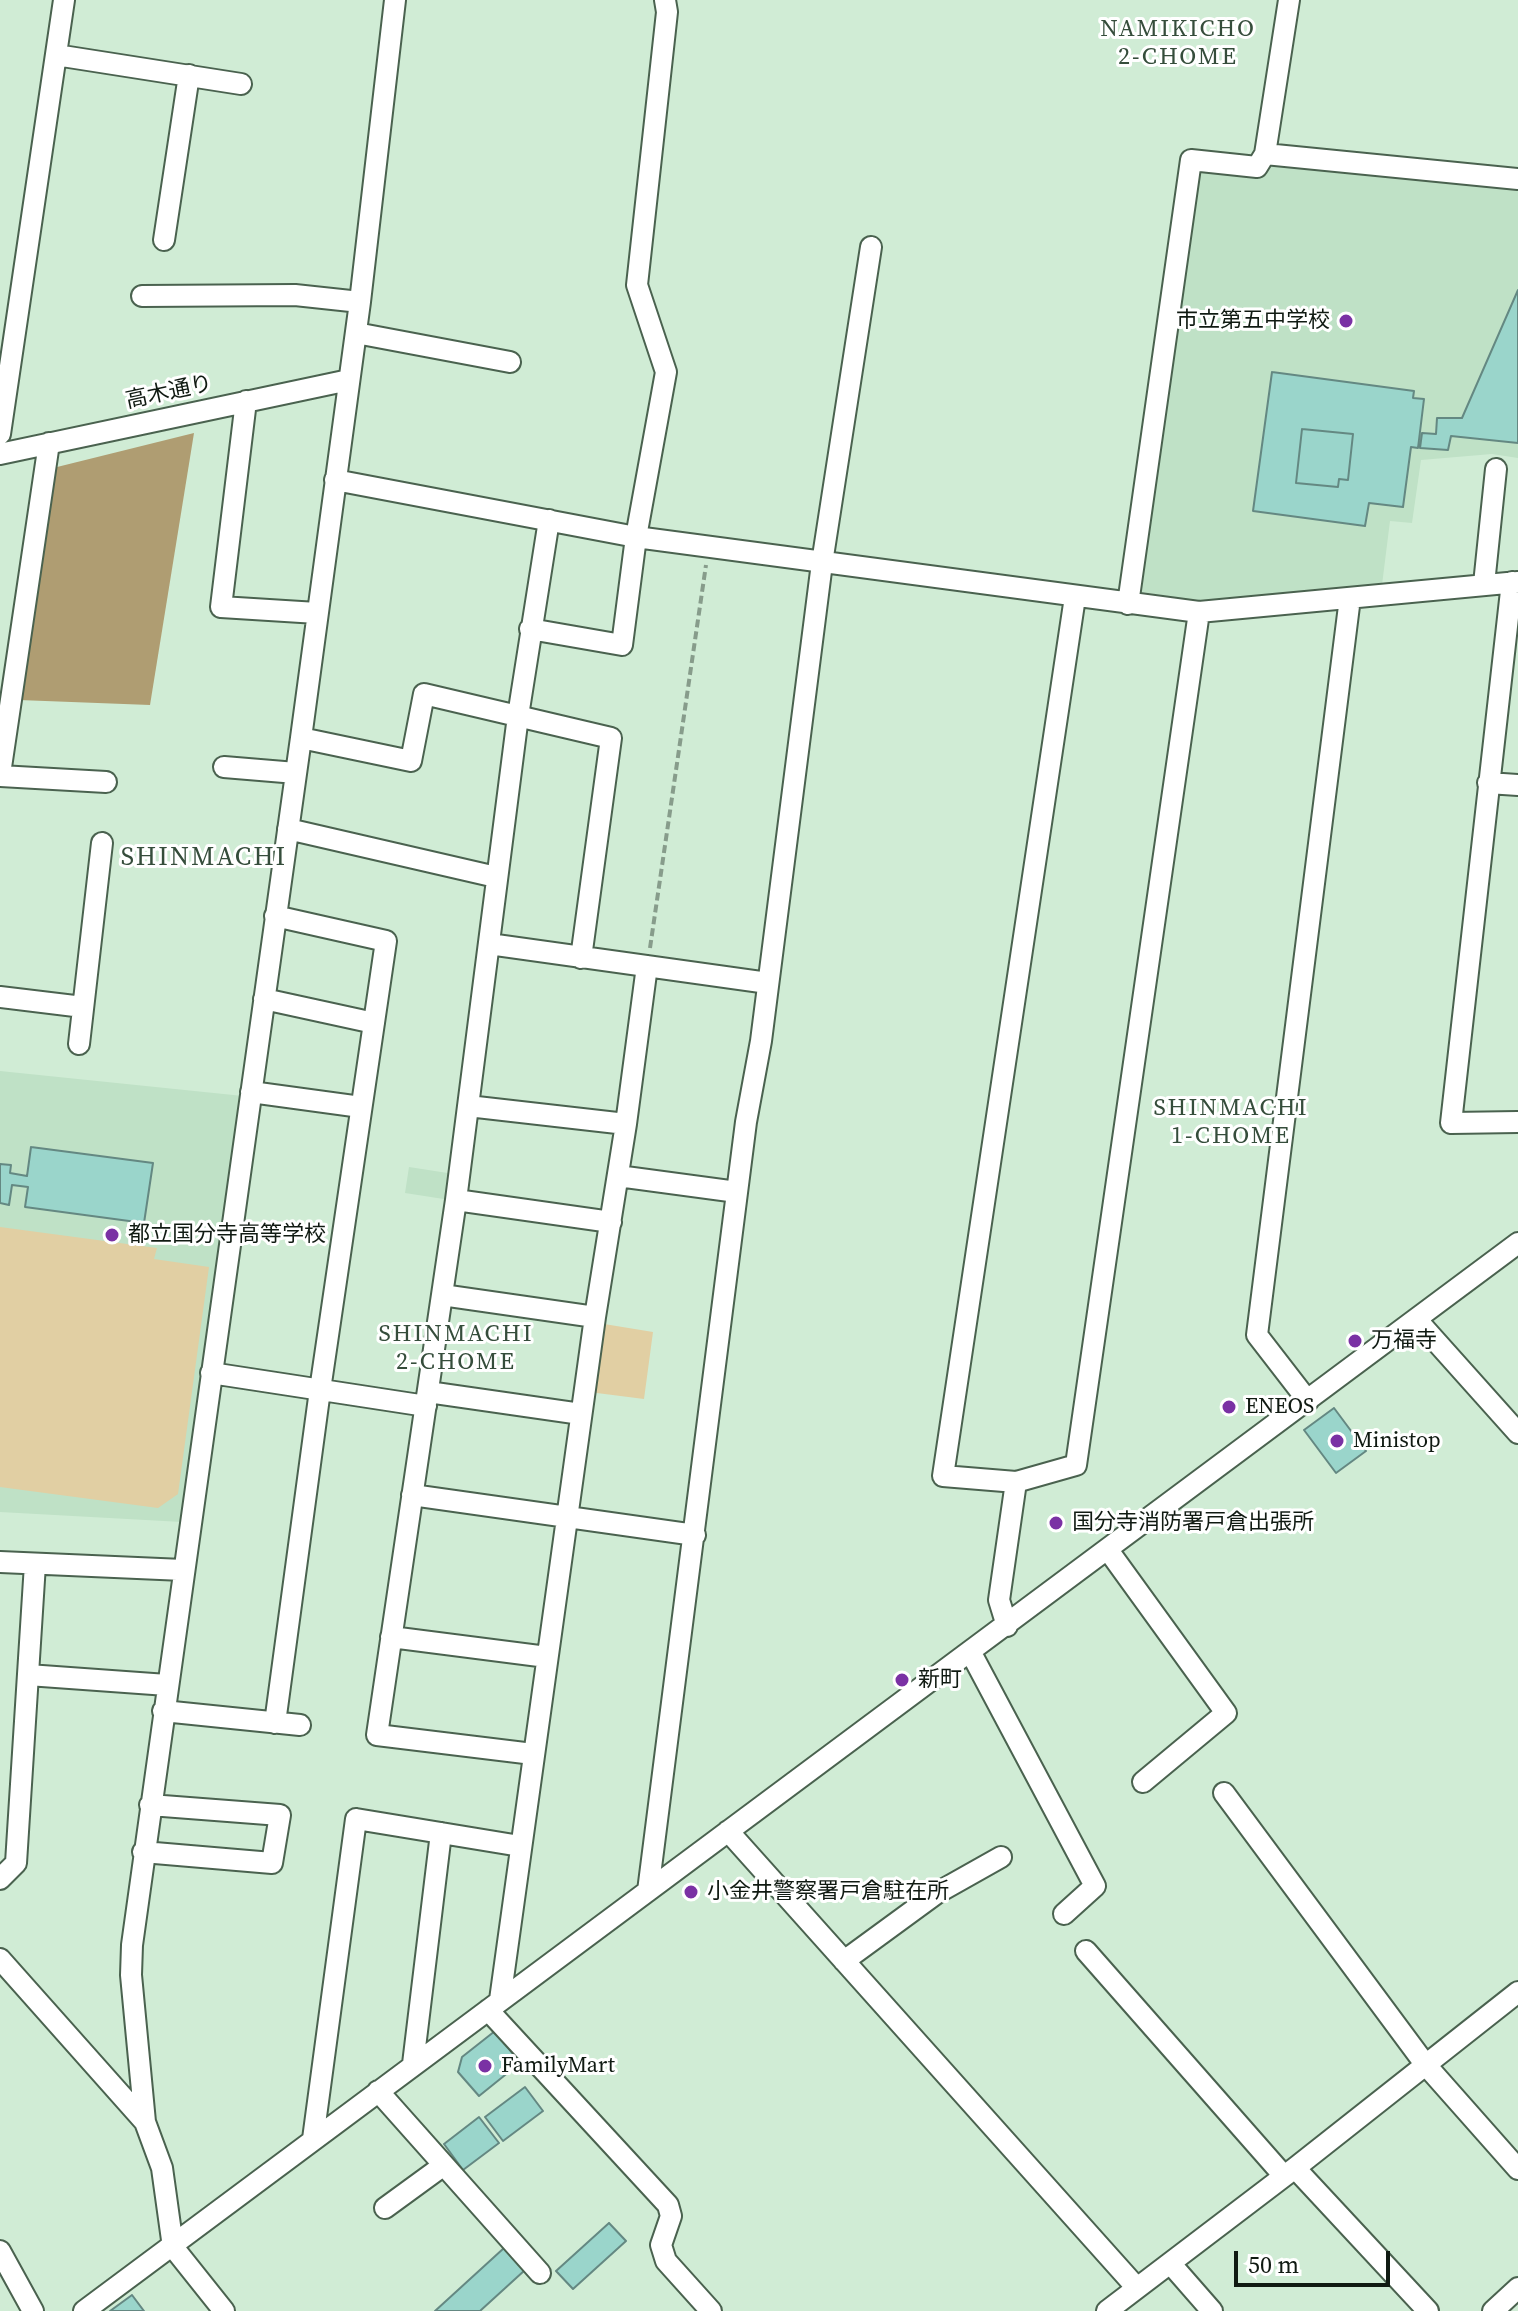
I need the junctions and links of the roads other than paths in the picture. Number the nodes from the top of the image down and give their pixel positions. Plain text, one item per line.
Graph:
1 (64, 0) edge
2 (395, 0) edge
3 (665, 0) edge
4 (1289, 0) edge
5 (56, 55) junction
6 (189, 75) junction
7 (241, 84) dead end
8 (1265, 154) junction
9 (1518, 179) edge
10 (164, 240) dead end
11 (871, 247) dead end
12 (142, 296) dead end
13 (360, 302) junction
14 (356, 333) junction
15 (510, 362) dead end
16 (349, 380) junction
17 (246, 401) junction
18 (0, 434) edge
19 (49, 443) junction
20 (0, 454) edge
21 (1496, 469) dead end
22 (335, 480) junction
23 (549, 520) junction
24 (636, 537) junction
25 (822, 563) junction
26 (1515, 582) edge
27 (1484, 584) junction
28 (1075, 597) junction
29 (1350, 598) junction
30 (1128, 604) junction
31 (1199, 612) junction
32 (317, 613) junction
33 (530, 629) junction
34 (518, 716) junction
35 (301, 738) junction
36 (224, 767) dead end
37 (296, 773) junction
38 (0, 775) edge
39 (106, 782) dead end
40 (1488, 783) junction
41 (1518, 785) edge
42 (288, 829) junction
43 (102, 843) dead end
44 (496, 877) junction
45 (275, 916) junction
46 (489, 944) junction
47 (581, 958) junction
48 (647, 966) junction
49 (768, 983) junction
50 (0, 997) edge
51 (264, 999) junction
52 (83, 1007) junction
53 (374, 1023) junction
54 (79, 1044) dead end
55 (251, 1092) junction
56 (468, 1106) junction
57 (361, 1107) junction
58 (1518, 1122) edge
59 (626, 1124) junction
60 (618, 1176) junction
61 (737, 1192) junction
62 (456, 1200) junction
63 (611, 1222) junction
64 (1518, 1243) edge
65 (442, 1295) junction
66 (595, 1317) junction
67 (1416, 1319) junction
68 (211, 1373) junction
69 (320, 1390) junction
70 (427, 1399) junction
71 (1308, 1401) junction
72 (581, 1414) junction
73 (1518, 1433) edge
74 (1016, 1482) junction
75 (412, 1495) junction
76 (566, 1517) junction
77 (695, 1535) junction
78 (1108, 1550) junction
79 (0, 1562) edge
80 (35, 1564) junction
81 (183, 1570) junction
82 (1007, 1626) junction
83 (391, 1637) junction
84 (971, 1653) junction
85 (547, 1657) junction
86 (28, 1675) junction
87 (167, 1685) junction
88 (163, 1711) junction
89 (275, 1723) junction
90 (300, 1725) dead end
91 (533, 1754) junction
92 (1143, 1782) dead end
93 (1224, 1793) dead end
94 (150, 1805) junction
95 (728, 1831) junction
96 (441, 1833) junction
97 (520, 1846) junction
98 (143, 1852) junction
99 (1001, 1857) dead end
100 (0, 1879) edge
101 (648, 1891) junction
102 (1064, 1914) dead end
103 (1086, 1951) dead end
104 (844, 1961) junction
105 (2, 1964) edge
106 (1518, 1992) edge
107 (494, 2005) junction
108 (413, 2064) junction
109 (1425, 2064) junction
110 (378, 2091) junction
111 (145, 2122) junction
112 (313, 2139) junction
113 (444, 2165) junction
114 (1518, 2169) edge
115 (1290, 2172) junction
116 (385, 2208) dead end
117 (173, 2247) junction
118 (0, 2251) edge
119 (1170, 2263) junction
120 (540, 2273) dead end
121 (1137, 2288) junction
122 (1518, 2288) edge
123 (33, 2311) edge
124 (84, 2311) edge
125 (224, 2311) edge
126 (711, 2311) edge
127 (1107, 2311) edge
128 (1212, 2311) edge
129 (1428, 2311) edge
130 (1493, 2311) edge

1 - 5 street
2 - 13 street
3 - 24 street
4 - 8 street
5 - 6 street
5 - 18 street
6 - 7 street
6 - 10 street
8 - 9 street
8 - 30 street
11 - 25 street
12 - 13 street
13 - 14 street
14 - 15 street
14 - 16 street
16 - 17 street, 高木通り
16 - 22 street
17 - 19 street, 高木通り
17 - 32 street
19 - 20 street, 高木通り
19 - 38 street
21 - 27 street
22 - 23 street
22 - 32 street
23 - 24 street
23 - 33 street
24 - 25 street
24 - 33 street
25 - 28 street
25 - 49 street
26 - 27 street
26 - 40 street
27 - 29 street
28 - 30 street
28 - 74 street
29 - 31 street
29 - 71 street
30 - 31 street
31 - 74 street
32 - 35 street
33 - 34 street
34 - 35 street
34 - 44 street
34 - 47 street
35 - 37 street
36 - 37 street
37 - 42 street
38 - 39 street
40 - 41 street
40 - 58 street
42 - 44 street
42 - 45 street
43 - 52 street
44 - 46 street
45 - 51 street
45 - 53 street
46 - 47 street
46 - 56 street
47 - 48 street
48 - 49 street
48 - 59 street
49 - 61 street
50 - 52 street
51 - 53 street
51 - 55 street
52 - 54 street
53 - 57 street
55 - 57 street
55 - 68 street
56 - 59 street
56 - 62 street
57 - 69 street
59 - 60 street
60 - 61 street
60 - 63 street
61 - 77 street
62 - 63 street
62 - 65 street
63 - 66 street
64 - 67 street
65 - 66 street
65 - 70 street
66 - 72 street
67 - 71 street
67 - 73 street
68 - 69 street
68 - 81 street
69 - 70 street
69 - 89 street
70 - 72 street
70 - 75 street
71 - 78 street
72 - 76 street
74 - 82 street
75 - 76 street
75 - 83 street
76 - 77 street
76 - 85 street
77 - 101 street
78 - 82 street
78 - 92 street
79 - 80 street
80 - 81 street
80 - 86 street
81 - 87 street
82 - 84 street
83 - 85 street
83 - 91 street
84 - 95 street
84 - 102 street
85 - 91 street
86 - 87 street
86 - 100 street
87 - 88 street
88 - 89 street
88 - 94 street
89 - 90 street
91 - 97 street
93 - 109 street
94 - 98 street
94 - 98 street
95 - 101 street
95 - 104 street
96 - 97 street
96 - 108 street
96 - 112 street
97 - 107 street
98 - 111 street
99 - 104 street
101 - 107 street
103 - 115 street
104 - 121 street
105 - 111 street
106 - 109 street
107 - 108 street
107 - 126 street
108 - 110 street
109 - 114 street
109 - 115 street
110 - 112 street
110 - 113 street
111 - 117 street
112 - 117 street
113 - 116 street
113 - 120 street
115 - 119 street
115 - 129 street
117 - 124 street
117 - 125 street
118 - 123 street
119 - 121 street
119 - 128 street
121 - 127 street
122 - 130 street

